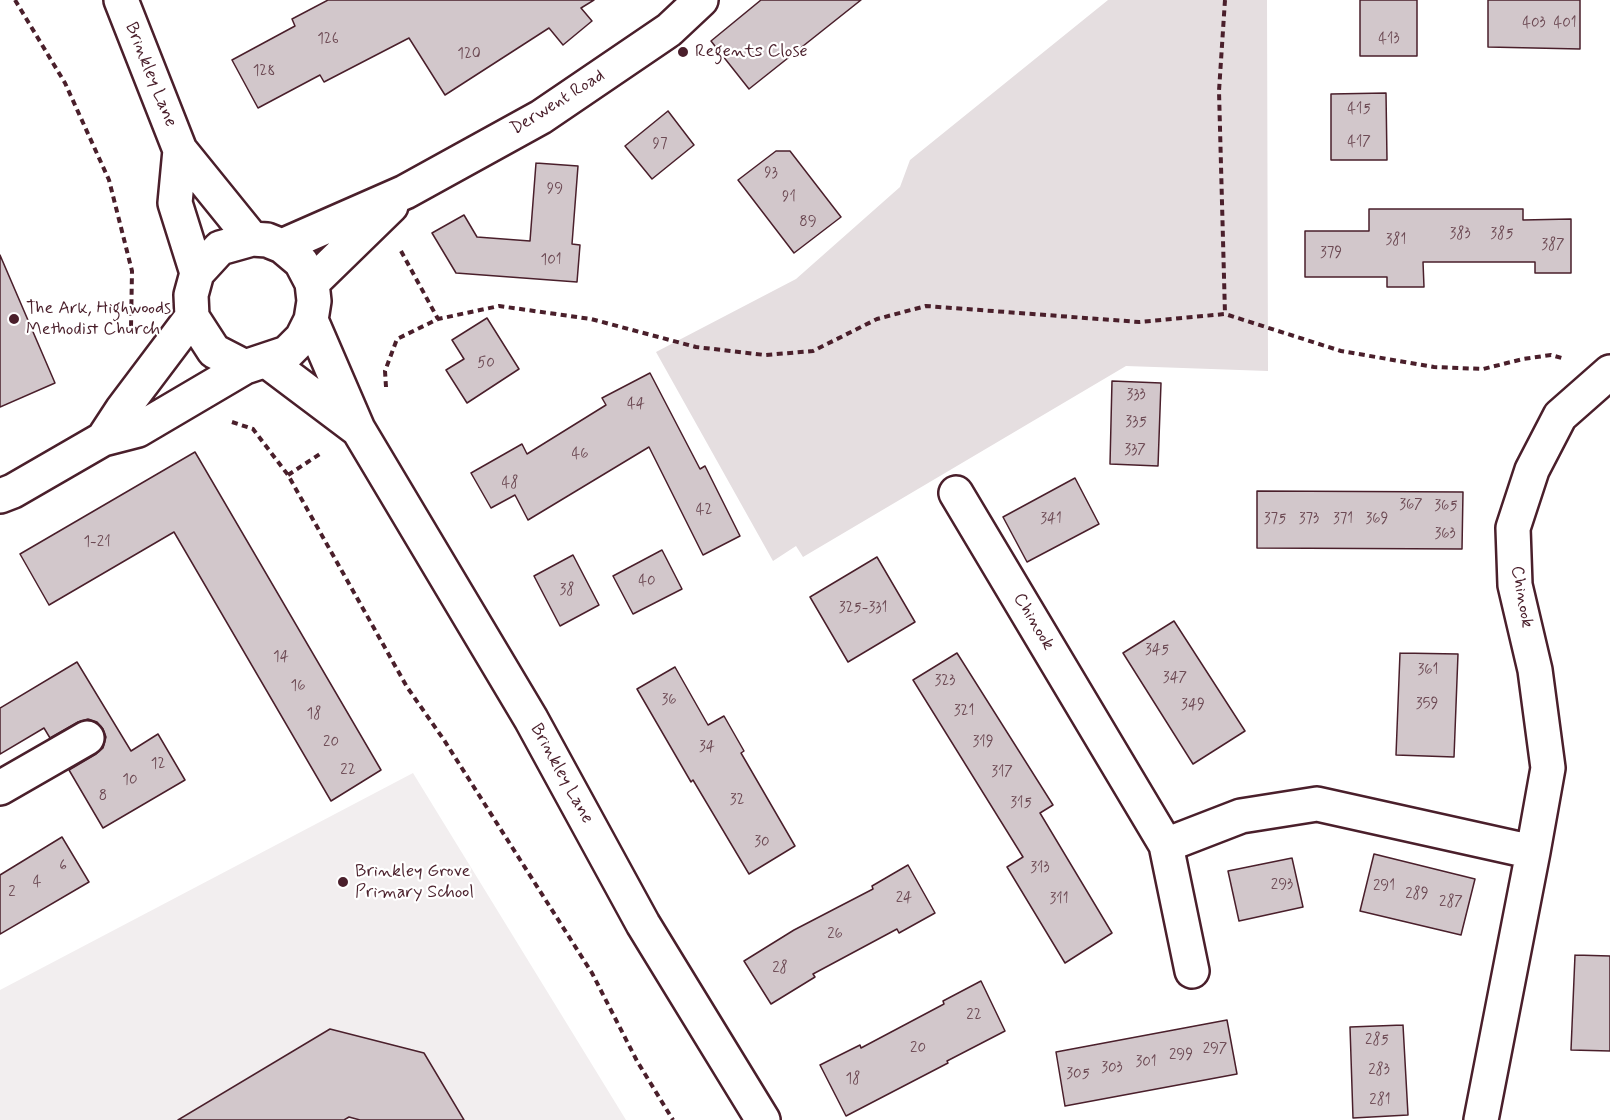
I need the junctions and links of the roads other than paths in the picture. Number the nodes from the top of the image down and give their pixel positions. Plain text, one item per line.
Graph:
1 (121, 0) edge
2 (701, 0) edge
3 (180, 150) junction
4 (405, 192) junction
5 (267, 242) junction
6 (197, 273) junction
7 (312, 283) junction
8 (192, 317) junction
9 (311, 320) junction
10 (256, 364) junction
11 (1610, 372) edge
12 (358, 429) junction
13 (103, 439) junction
14 (956, 493) dead end
15 (0, 496) edge
16 (87, 738) dead end
17 (0, 788) edge
18 (1166, 845) junction
19 (1533, 852) junction
20 (1192, 971) dead end
21 (763, 1120) edge
22 (1481, 1120) edge

1 - 3 street, Brinkley Lane
2 - 4 street, Derwent Road
3 - 5 street, Brinkley Lane
3 - 6 street, Brinkley Lane
4 - 5 street, Derwent Road
4 - 7 street, Derwent Road
5 - 6 street
5 - 7 street, Brinkley Lane
6 - 8 street, Brinkley Lane
7 - 9 street, Brinkley Lane
8 - 10 street, Brinkley Lane
8 - 13 street
9 - 10 street, Brinkley Lane
9 - 12 street, Brinkley Lane
10 - 12 street, Brinkley Lane
10 - 13 street
11 - 19 street, Chinook
12 - 21 street, Brinkley Lane
13 - 15 street
14 - 18 street, Chinook
16 - 17 street
18 - 19 street
18 - 20 street, Chinook
19 - 22 street, Chinook

